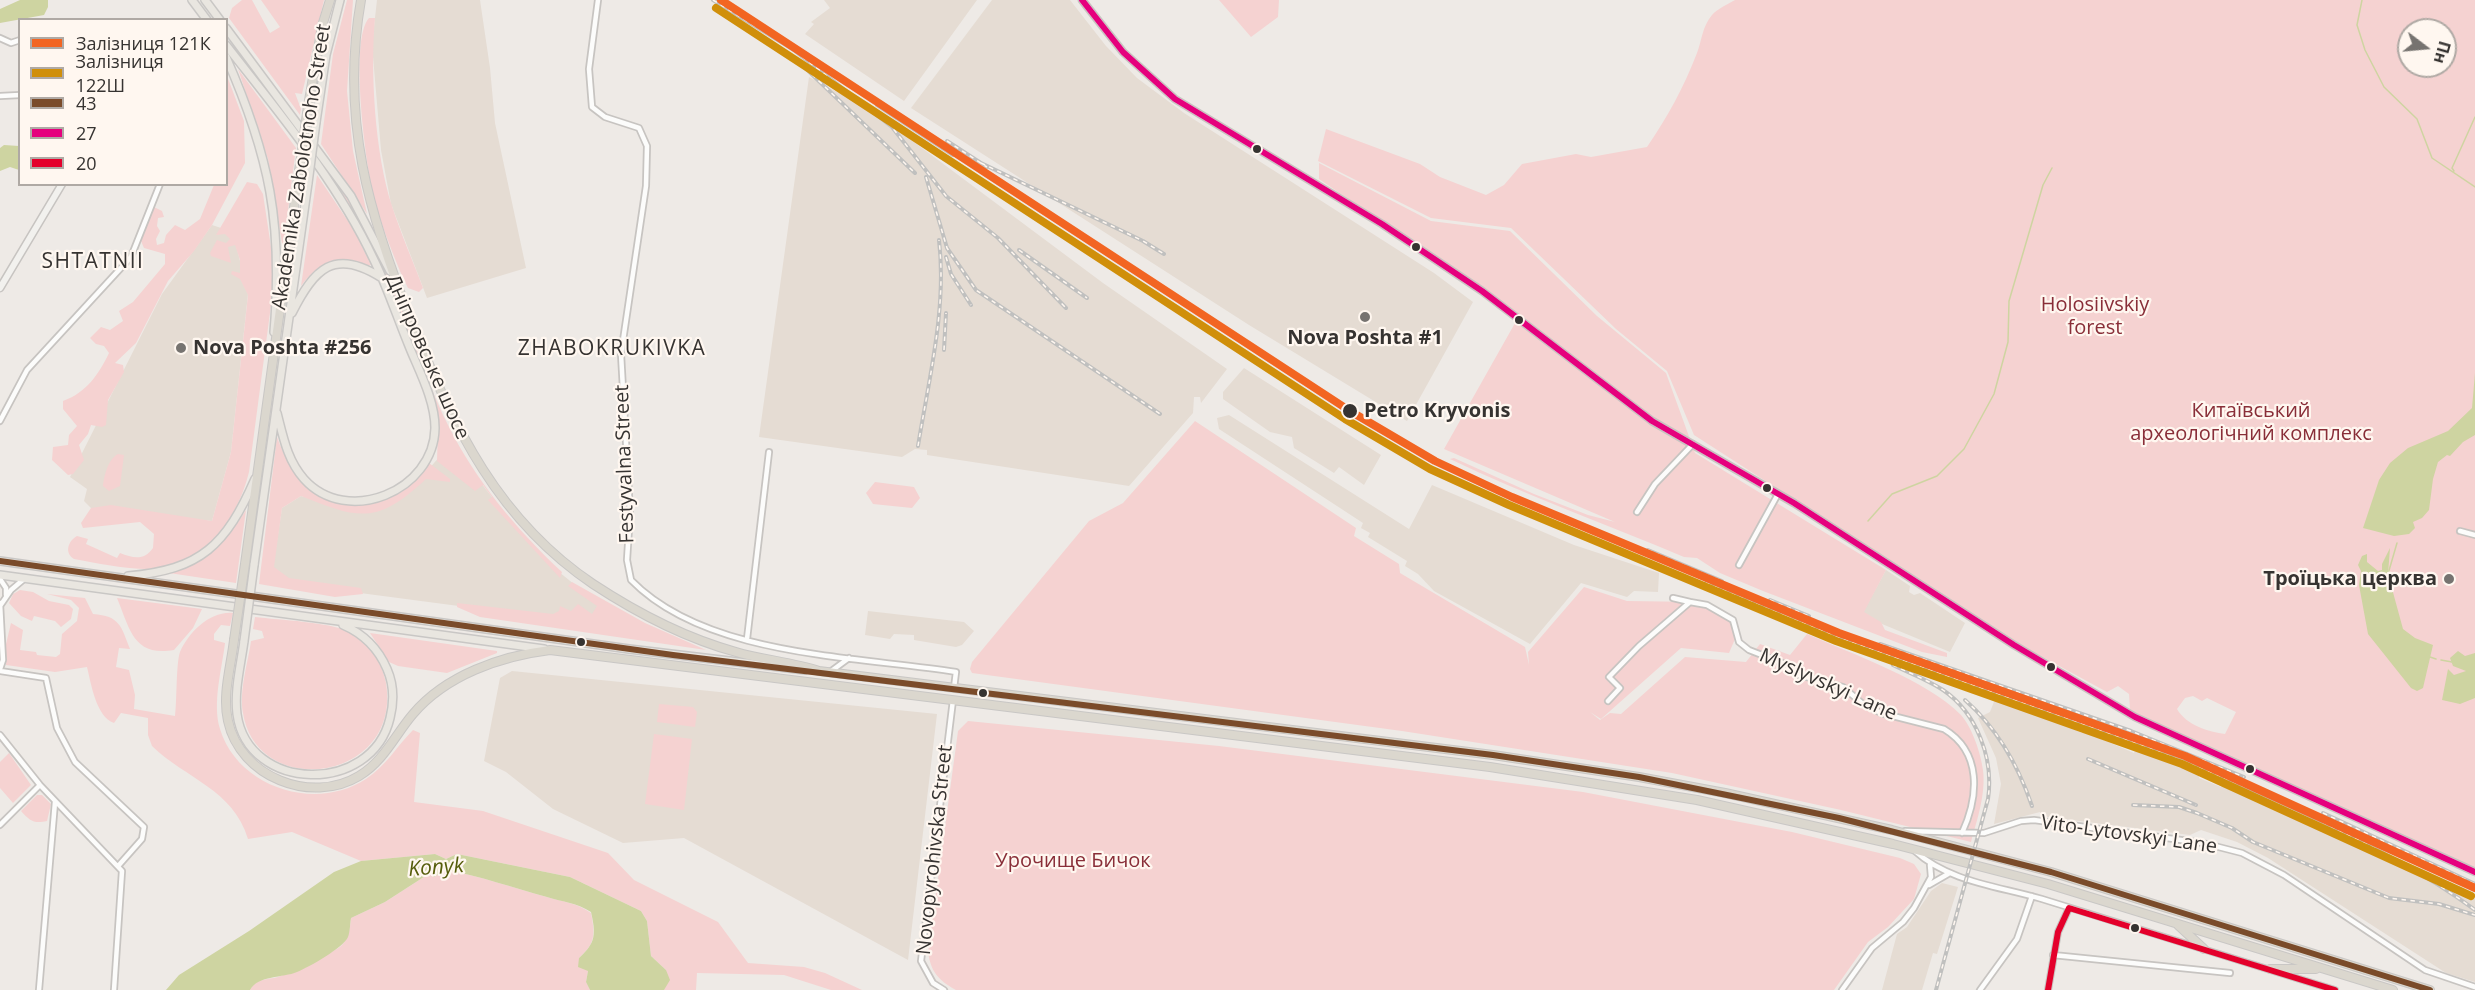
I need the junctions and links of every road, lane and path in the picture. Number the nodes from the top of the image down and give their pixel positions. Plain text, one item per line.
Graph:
1 (192, 0) edge
2 (205, 0) edge
3 (330, 0) edge
4 (340, 0) edge
5 (361, 0) edge
6 (598, 0) edge
7 (1082, 0) edge
8 (206, 18) edge
9 (218, 18) edge
10 (228, 31) edge
11 (0, 38) edge
12 (18, 41) edge
13 (228, 48) edge
14 (228, 62) edge
15 (18, 95) edge
16 (0, 96) edge
17 (61, 186) edge
18 (159, 186) edge
19 (382, 279) junction
20 (397, 286) junction
21 (0, 288) edge
22 (290, 318) junction
23 (270, 374) junction
24 (277, 413) junction
25 (0, 421) edge
26 (1694, 444) junction
27 (769, 452) dead end
28 (257, 474) junction
29 (1778, 494) junction
30 (1637, 512) dead end
31 (2460, 531) dead end
32 (2475, 535) edge
33 (0, 561) edge
34 (1739, 565) dead end
35 (0, 577) edge
36 (114, 577) junction
37 (25, 579) junction
38 (6, 595) junction
39 (1673, 598) dead end
40 (1690, 602) junction
41 (0, 604) edge
42 (333, 621) junction
43 (0, 628) edge
44 (747, 639) junction
45 (550, 650) junction
46 (849, 658) junction
47 (0, 670) edge
48 (819, 671) junction
49 (829, 673) junction
50 (954, 688) junction
51 (953, 700) junction
52 (1608, 701) dead end
53 (0, 735) edge
54 (40, 785) junction
55 (55, 802) junction
56 (0, 825) edge
57 (1892, 831) junction
58 (1962, 833) junction
59 (1912, 849) junction
60 (119, 865) junction
61 (1930, 865) junction
62 (2475, 872) edge
63 (1949, 874) junction
64 (1927, 887) junction
65 (2032, 896) junction
66 (2069, 908) junction
67 (2175, 922) junction
68 (2204, 949) junction
69 (2053, 955) junction
70 (2270, 969) junction
71 (2323, 969) junction
72 (2230, 973) dead end
73 (2475, 987) edge
74 (39, 990) edge
75 (114, 990) edge
76 (944, 990) edge
77 (1842, 990) edge
78 (1980, 990) edge
79 (2048, 990) edge
80 (2335, 990) edge
81 (2393, 990) edge
82 (2430, 990) edge

1 - 8 main road
2 - 9 main road
3 - 23 highway, Akademika Zabolotnoho Street, bridge
4 - 22 main road, Akademika Zabolotnoho Street, bridge
5 - 20 highway
6 - 44 street, Festyvalna Street
7 - 26 street
10 - 20 main road, Дніпровське шосе
11 - 12 street
13 - 19 main road, Дніпровське шосе
14 - 23 main road
15 - 16 street
17 - 21 street
18 - 25 street
19 - 22 main road
19 - 24 main road, Дніпровське шосе
20 - 48 highway, Дніпровське шосе
22 - 24 main road, Akademika Zabolotnoho Street
23 - 28 highway, Akademika Zabolotnoho Street
24 - 42 main road, Akademika Zabolotnoho Street, bridge
26 - 29 street
26 - 30 street
27 - 44 street
28 - 36 main road
28 - 45 highway, Akademika Zabolotnoho Street, bridge
29 - 34 street
29 - 62 street
31 - 32 street
33 - 36 main road
35 - 37 main road
35 - 38 street
36 - 48 main road
37 - 38 street
37 - 42 main road
38 - 41 street
39 - 40 street, Myslyvskyi Lane
40 - 52 street
40 - 58 street, Myslyvskyi Lane
41 - 43 street
42 - 45 main road
43 - 47 street
44 - 46 street, Festyvalna Street
45 - 51 highway, Akademika Zabolotnoho Street
46 - 49 street
46 - 50 street, Festyvalna Street
47 - 60 street
48 - 49 highway, Дніпровське шосе
49 - 50 highway, Дніпровське шосе
50 - 57 highway, Дніпровське шосе
51 - 59 highway, Akademika Zabolotnoho Street
51 - 76 street, Novopyrohivska Street
53 - 54 street
54 - 55 street
54 - 56 street
55 - 60 street
55 - 74 street
57 - 58 street, Vito-Lytovskyi Lane
57 - 82 highway, Дніпровське шосе
58 - 73 street, Vito-Lytovskyi Lane
59 - 61 street
59 - 67 highway, Akademika Zabolotnoho Street
60 - 75 street
61 - 63 street
61 - 64 street
63 - 64 street
63 - 65 street
64 - 77 street
65 - 66 street
65 - 78 street
66 - 68 street
66 - 69 street
67 - 68 highway
67 - 71 highway, Akademika Zabolotnoho Street
68 - 70 street
69 - 72 street
69 - 79 street
70 - 71 highway
70 - 80 street
71 - 81 highway, Akademika Zabolotnoho Street

